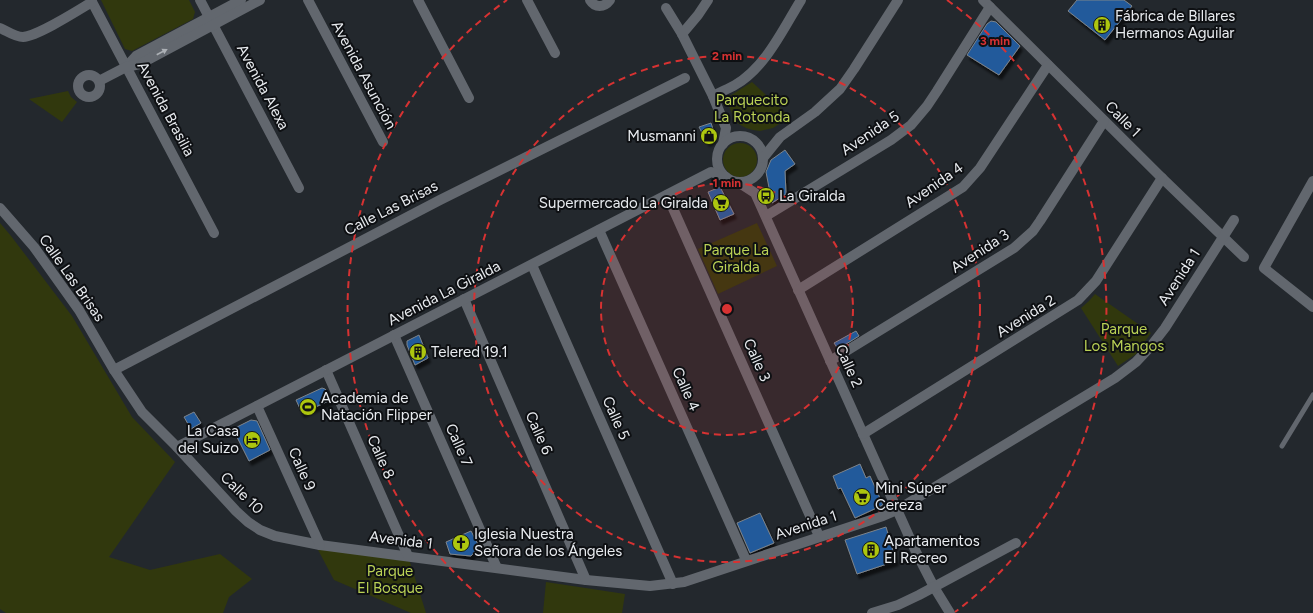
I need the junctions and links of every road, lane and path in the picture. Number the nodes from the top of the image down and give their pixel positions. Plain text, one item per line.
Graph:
1 (200, 0) edge
2 (241, 0) edge
3 (260, 0) edge
4 (308, 0) edge
5 (418, 0) edge
6 (527, 0) edge
7 (590, 0) edge
8 (610, 0) edge
9 (708, 0) edge
10 (801, 0) edge
11 (898, 0) edge
12 (983, 0) edge
13 (91, 1) edge
14 (990, 7) junction
15 (666, 8) dead end
16 (211, 21) junction
17 (0, 28) edge
18 (682, 34) junction
19 (554, 52) dead end
20 (1048, 64) junction
21 (126, 67) junction
22 (685, 78) dead end
23 (99, 81) dead end
24 (713, 96) junction
25 (469, 98) dead end
26 (1104, 121) junction
27 (726, 128) junction
28 (740, 136) junction
29 (780, 137) junction
30 (755, 141) junction
31 (383, 142) dead end
32 (723, 144) junction
33 (763, 158) junction
34 (718, 159) junction
35 (760, 170) junction
36 (711, 172) junction
37 (726, 177) junction
38 (1162, 178) junction
39 (738, 182) junction
40 (1313, 182) edge
41 (299, 188) dead end
42 (755, 193) junction
43 (667, 195) junction
44 (0, 208) edge
45 (766, 216) junction
46 (1234, 220) dead end
47 (599, 230) junction
48 (214, 233) dead end
49 (1223, 237) junction
50 (1244, 257) dead end
51 (532, 265) junction
52 (798, 290) junction
53 (464, 299) junction
54 (1313, 307) edge
55 (394, 335) junction
56 (830, 360) junction
57 (114, 370) junction
58 (326, 370) junction
59 (1313, 395) edge
60 (257, 406) junction
61 (863, 434) junction
62 (1282, 446) dead end
63 (177, 447) junction
64 (897, 510) junction
65 (275, 536) joint
66 (819, 536) junction
67 (1016, 543) dead end
68 (320, 545) junction
69 (408, 556) junction
70 (746, 560) junction
71 (497, 568) junction
72 (586, 580) junction
73 (673, 584) junction
74 (934, 587) junction
75 (872, 613) edge
76 (950, 613) edge

1 - 16 street, Avenida Alexa
2 - 16 street
3 - 16 street
4 - 31 street, Avenida Asunción
5 - 25 street
6 - 19 street
7 - 8 street
9 - 18 street
10 - 24 street
11 - 29 street
12 - 14 street, Calle 1
13 - 17 street
13 - 21 street, Avenida Brasilia
14 - 20 street, Calle 1
14 - 45 street, Avenida 5
15 - 18 street
16 - 21 street
16 - 41 street, Avenida Alexa
18 - 24 street
20 - 26 street, Calle 1
20 - 52 street, Avenida 4
21 - 23 street
21 - 48 street, Avenida Brasilia
22 - 57 street, Calle Las Brisas
24 - 27 street
26 - 38 street, Calle 1
26 - 56 street, Avenida 3
27 - 28 street
27 - 32 street
28 - 30 street
28 - 32 street
29 - 30 street
29 - 33 street
30 - 33 street
32 - 34 street
33 - 35 street
34 - 36 street
34 - 37 street
35 - 39 street
35 - 42 street
36 - 37 street
36 - 43 street, Avenida La Giralda
37 - 39 street
38 - 49 street, Calle 1
38 - 61 street, Avenida 2
39 - 42 street
40 - 54 street
42 - 45 street, Calle 2
43 - 47 street, Avenida La Giralda
43 - 66 street, Calle 3
44 - 57 street, Calle Las Brisas
45 - 52 street, Calle 2
46 - 49 street, Avenida 1
47 - 51 street, Avenida La Giralda
47 - 70 street, Calle 4
49 - 50 street, Calle 1
49 - 64 street, Avenida 1
51 - 53 street, Avenida La Giralda
51 - 73 street, Calle 5
52 - 56 street, Calle 2
53 - 55 street, Avenida La Giralda
53 - 72 street, Calle 6
55 - 58 street, Avenida La Giralda
55 - 71 street, Calle 7
56 - 61 street, Calle 2
57 - 63 street, Calle Las Brisas
58 - 60 street, Avenida La Giralda
58 - 69 street, Calle 8
59 - 62 lane
60 - 63 street, Avenida La Giralda
60 - 68 street, Calle 9
61 - 64 street, Calle 2
63 - 65 street, Calle 10
64 - 66 street, Avenida 1
64 - 74 street, Calle 2
65 - 68 street, Avenida 1
66 - 70 street, Avenida 1
67 - 74 street
68 - 69 street, Avenida 1
69 - 71 street, Avenida 1
70 - 73 street, Avenida 1
71 - 72 street, Avenida 1
72 - 73 street, Avenida 1
74 - 75 street
74 - 76 street, Calle 2

